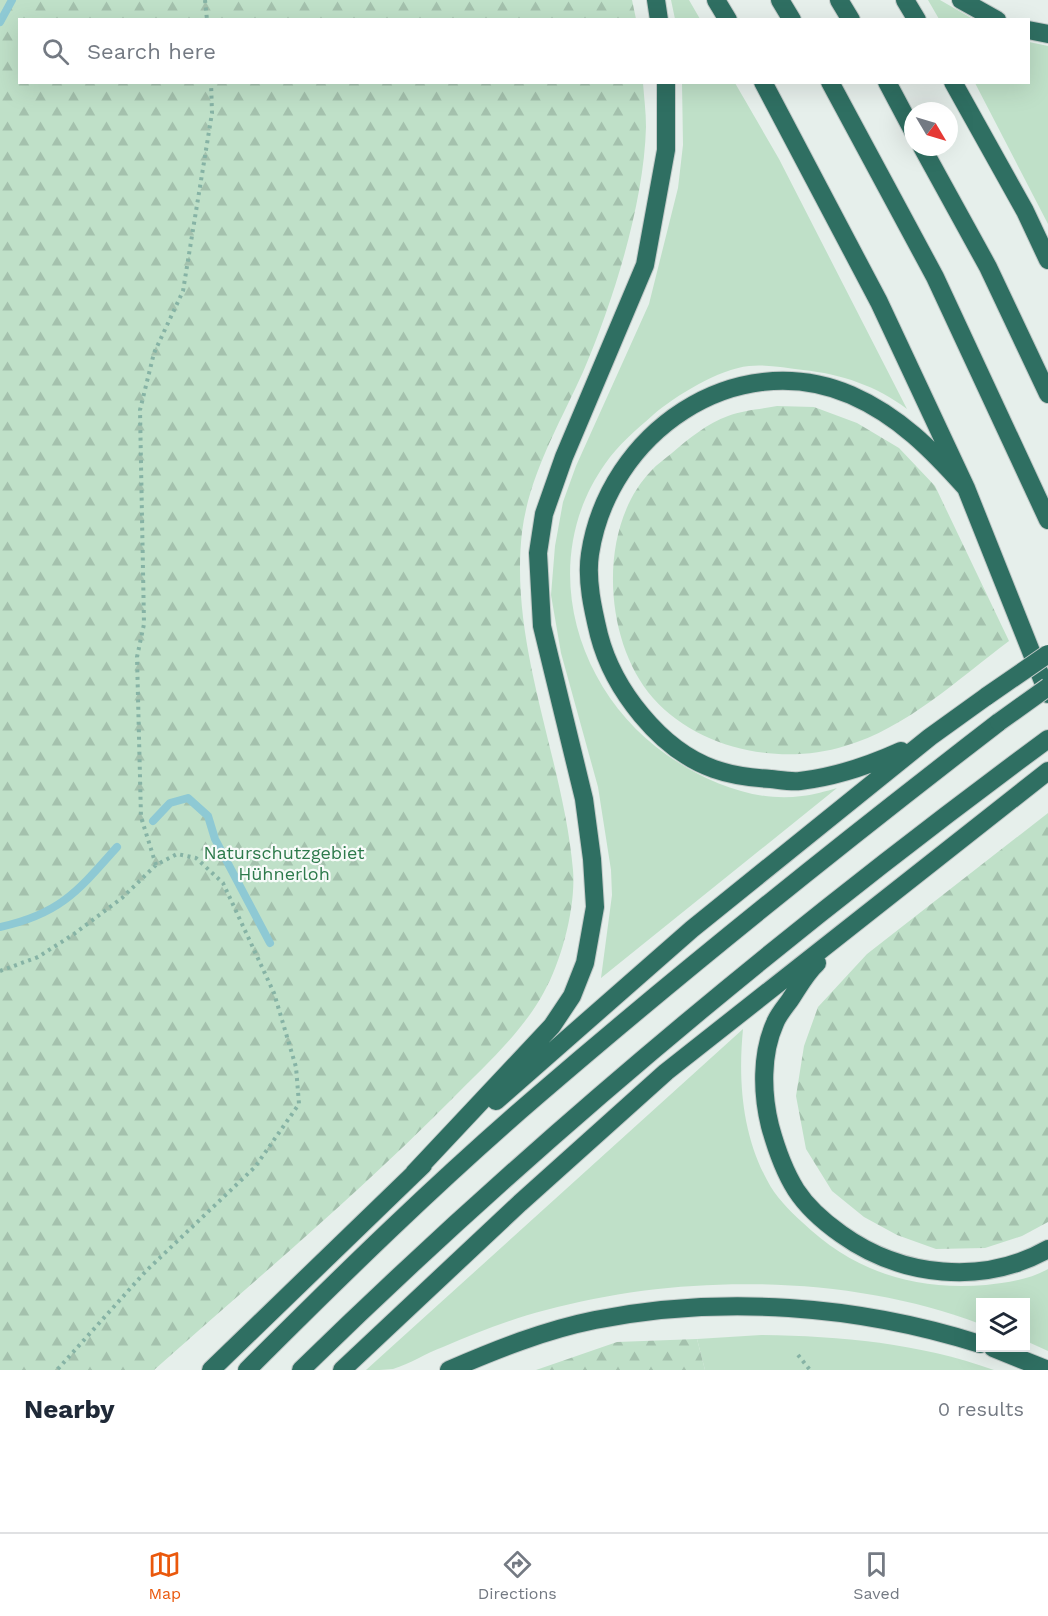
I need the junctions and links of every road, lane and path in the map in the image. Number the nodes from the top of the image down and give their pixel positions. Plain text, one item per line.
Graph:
1 (205, 0) edge
2 (656, 0) edge
3 (716, 0) edge
4 (780, 0) edge
5 (839, 0) edge
6 (905, 0) edge
7 (962, 0) edge
8 (207, 18) edge
9 (659, 18) edge
10 (727, 18) edge
11 (791, 18) edge
12 (850, 18) edge
13 (916, 18) edge
14 (994, 18) edge
15 (1030, 30) edge
16 (1048, 34) edge
17 (211, 84) edge
18 (666, 84) edge
19 (764, 84) edge
20 (831, 84) edge
21 (888, 84) edge
22 (954, 84) edge
23 (904, 113) edge
24 (927, 156) edge
25 (1048, 260) edge
26 (1048, 394) edge
27 (966, 488) junction
28 (1048, 520) edge
29 (1048, 654) edge
30 (1048, 687) edge
31 (1048, 694) edge
32 (930, 737) junction
33 (1048, 739) edge
34 (1044, 774) edge
35 (962, 839) junction
36 (156, 865) junction
37 (0, 971) edge
38 (414, 1173) junction
39 (1048, 1249) edge
40 (976, 1342) edge
41 (1005, 1352) edge
42 (798, 1355) dead end
43 (57, 1370) edge
44 (211, 1370) edge
45 (247, 1370) edge
46 (301, 1370) edge
47 (342, 1370) edge
48 (449, 1370) edge
49 (810, 1370) edge
50 (1048, 1370) edge

1 - 8 path
2 - 9 highway
3 - 10 highway
4 - 11 highway
5 - 12 highway
6 - 13 highway
7 - 14 highway
15 - 16 highway
17 - 36 path
18 - 38 highway
19 - 27 highway
20 - 28 highway
21 - 23 highway
22 - 25 highway
24 - 26 highway
27 - 31 highway
27 - 32 highway
29 - 32 highway, bridge
30 - 45 highway, bridge
32 - 38 highway
33 - 46 highway
34 - 35 highway
35 - 39 highway
35 - 47 highway
36 - 37 path
36 - 43 path
38 - 44 highway
40 - 48 highway
41 - 50 highway
42 - 49 path

